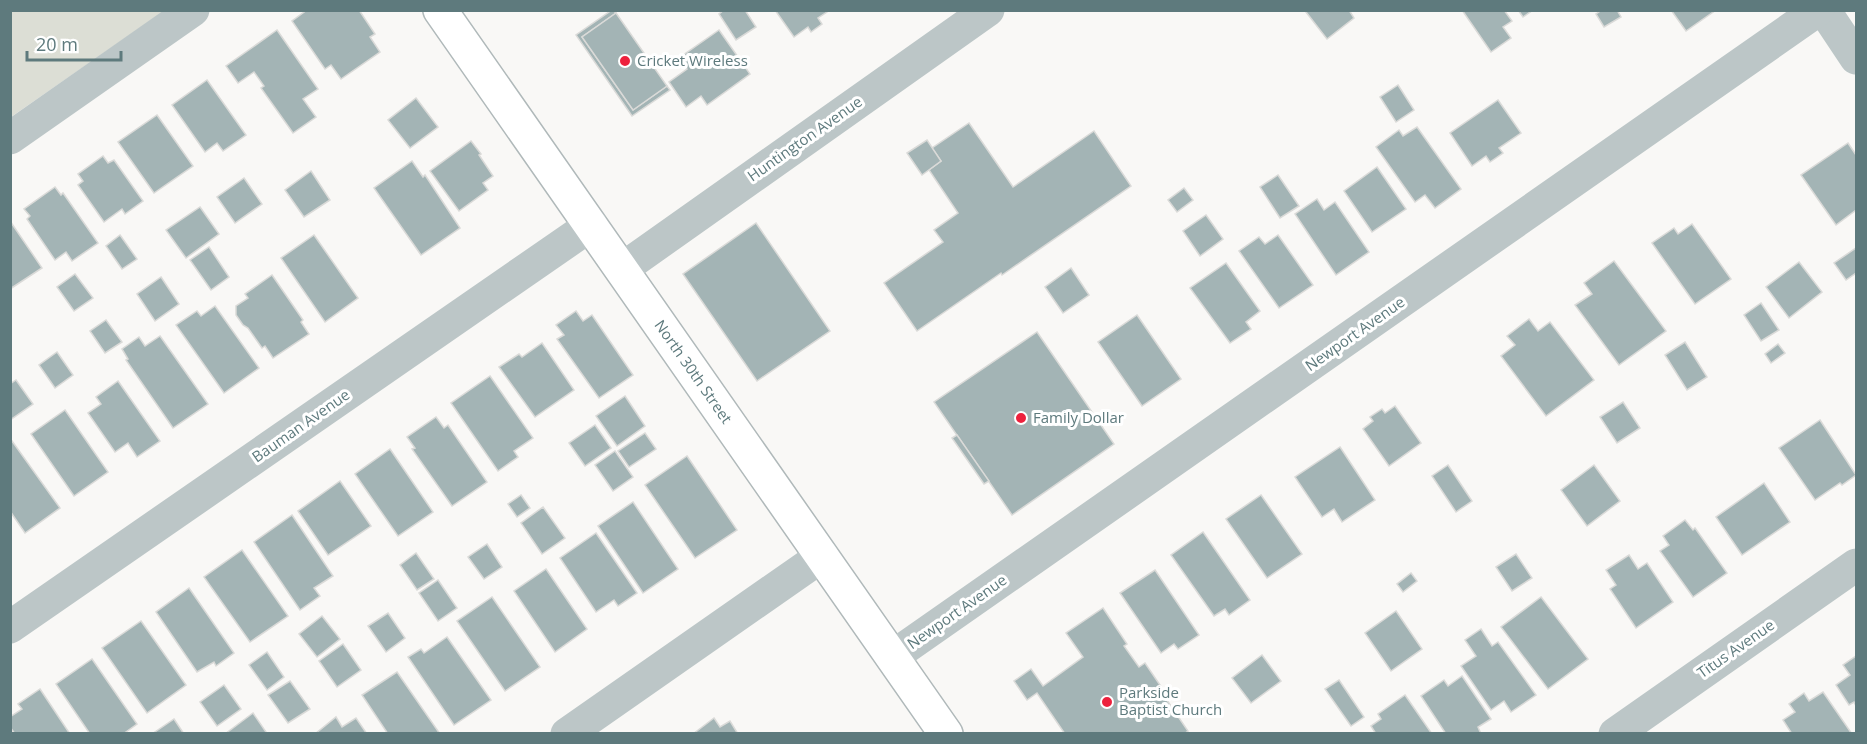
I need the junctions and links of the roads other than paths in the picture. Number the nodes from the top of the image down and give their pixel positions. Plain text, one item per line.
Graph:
1 (192, 10) edge
2 (440, 10) edge
3 (988, 10) edge
4 (1818, 10) edge
5 (1824, 10) edge
6 (1857, 57) edge
7 (10, 138) edge
8 (591, 225) junction
9 (622, 269) junction
10 (822, 556) junction
11 (1857, 565) edge
12 (10, 627) edge
13 (892, 657) junction
14 (567, 734) edge
15 (946, 734) edge
16 (1615, 734) edge

1 - 7 street
2 - 8 highway, North 30th Street
3 - 9 street, Huntington Avenue
4 - 13 street, Newport Avenue
5 - 6 street
8 - 9 highway, North 30th Street
8 - 12 street, Bauman Avenue
9 - 10 highway, North 30th Street
10 - 13 highway, North 30th Street
10 - 14 street
11 - 16 street, Titus Avenue
13 - 15 highway, North 30th Street

